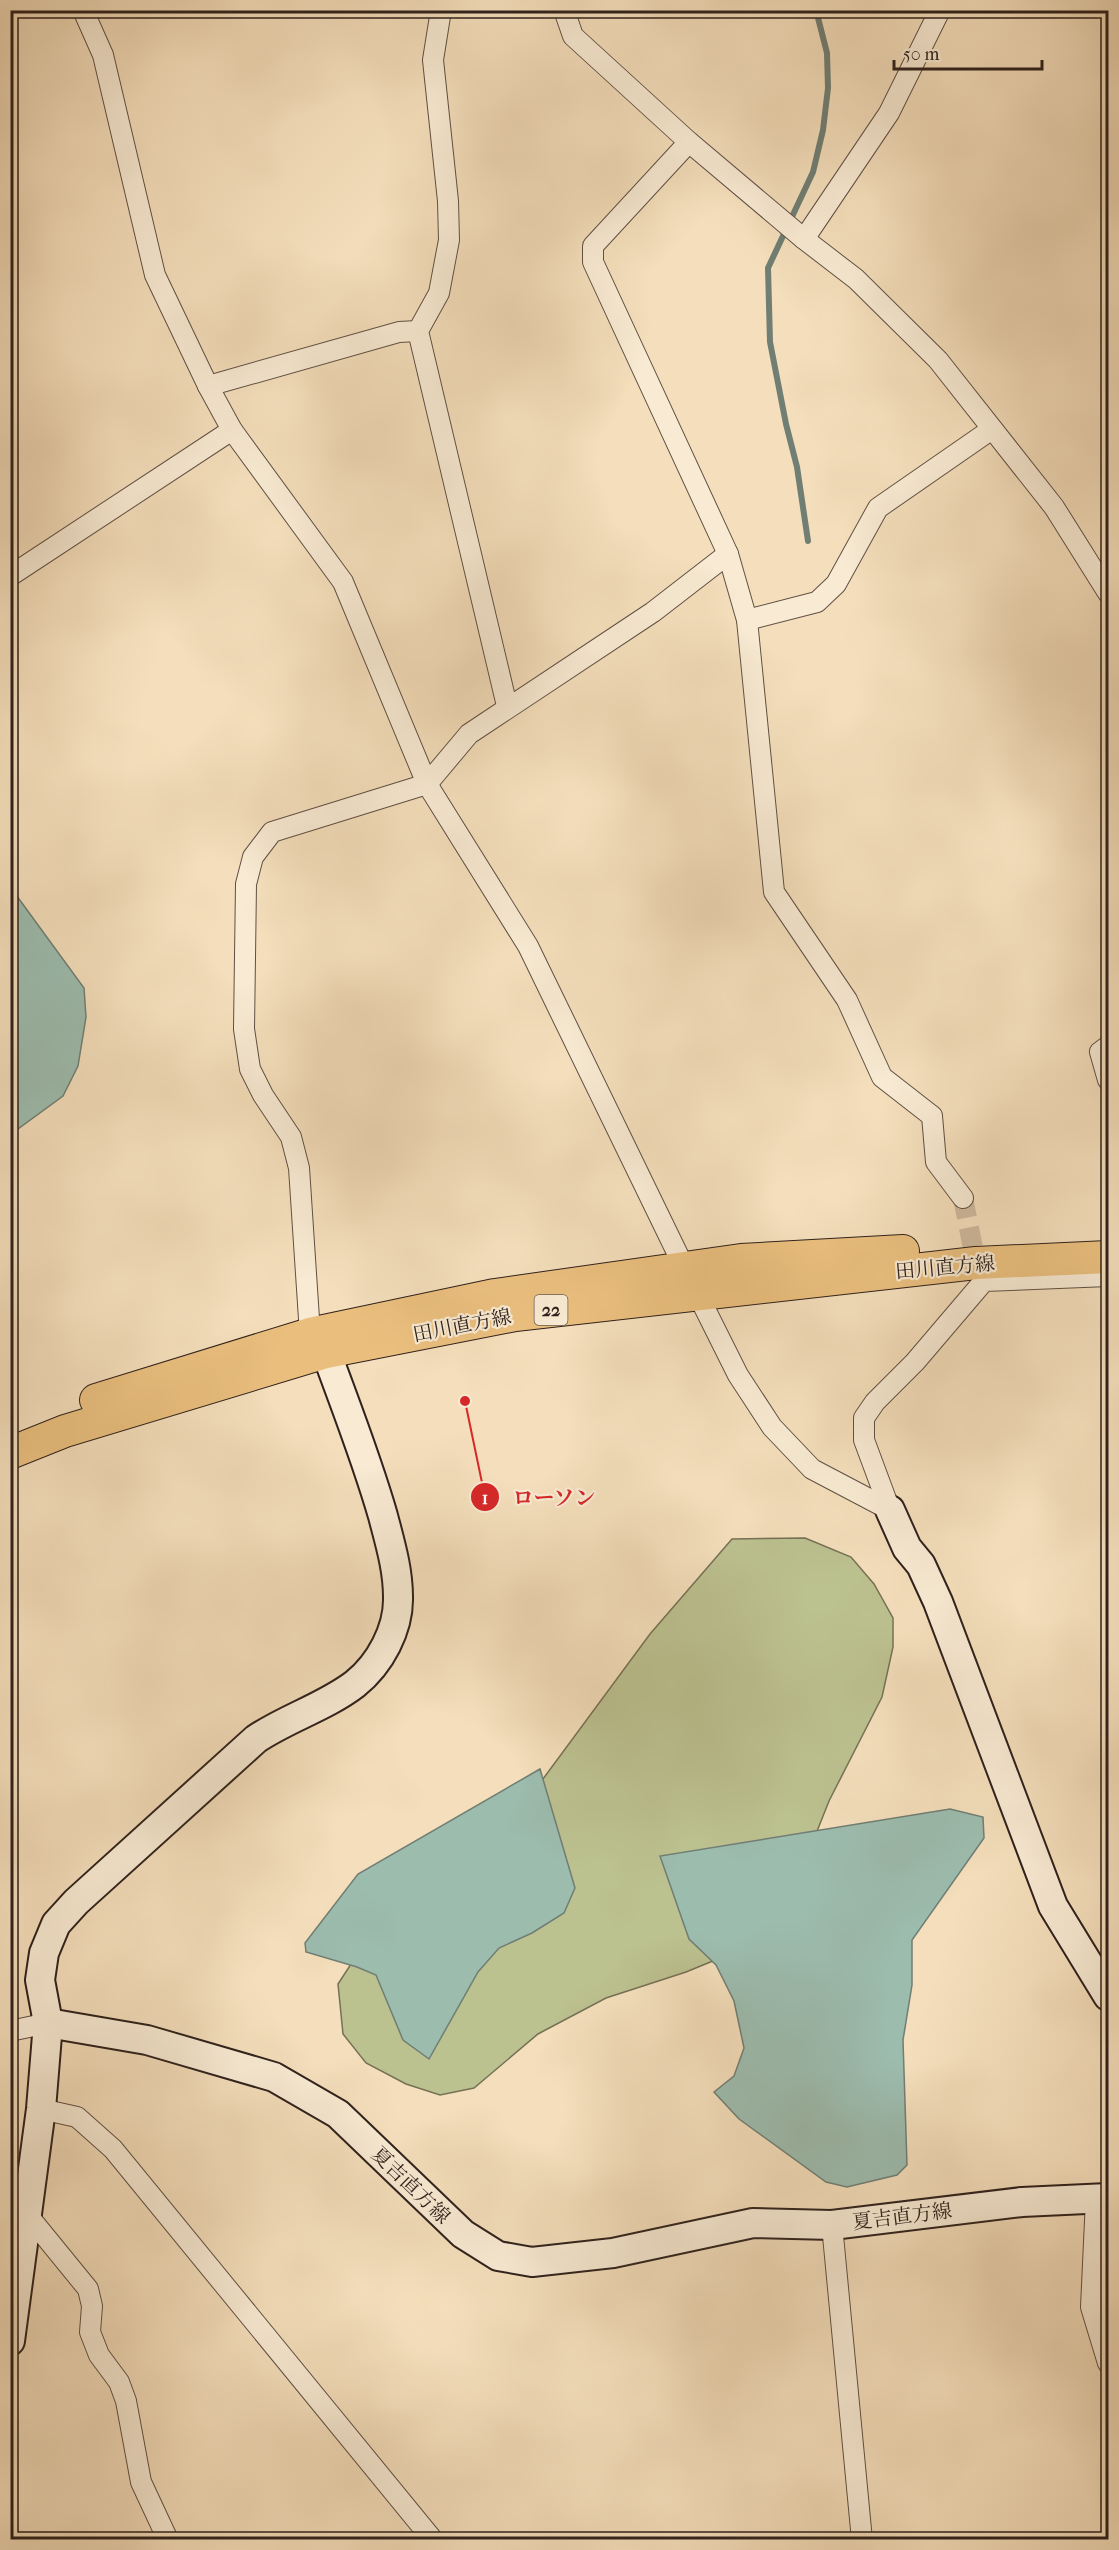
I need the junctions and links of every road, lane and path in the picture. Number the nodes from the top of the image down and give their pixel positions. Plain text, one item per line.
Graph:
1 (83, 10) edge
2 (441, 10) edge
3 (564, 10) edge
4 (940, 10) edge
5 (689, 142) junction
6 (804, 239) junction
7 (418, 331) junction
8 (208, 386) junction
9 (992, 429) junction
10 (232, 430) junction
11 (728, 554) junction
12 (10, 576) edge
13 (1108, 594) edge
14 (747, 620) junction
15 (507, 706) junction
16 (427, 784) junction
17 (1108, 1046) edge
18 (1108, 1080) edge
19 (963, 1198) tunnel mouth
20 (1108, 1237) edge
21 (1108, 1257) edge
22 (980, 1272) junction
23 (1108, 1276) edge
24 (691, 1280) junction
25 (318, 1343) junction
26 (10, 1430) edge
27 (10, 1453) edge
28 (890, 1510) junction
29 (1108, 1996) edge
30 (48, 2023) junction
31 (10, 2031) edge
32 (41, 2109) junction
33 (1102, 2199) edge
34 (18, 2208) edge
35 (832, 2224) junction
36 (14, 2278) edge
37 (10, 2341) edge
38 (1108, 2363) edge
39 (168, 2540) edge
40 (433, 2540) edge
41 (862, 2540) edge

1 - 8 street
2 - 7 street
3 - 5 street
4 - 6 street
5 - 6 street
5 - 11 street
6 - 9 street
7 - 8 street
7 - 15 street
8 - 10 street
9 - 13 street
9 - 14 street
10 - 12 street
10 - 16 street
11 - 14 street
11 - 15 street
14 - 19 street
15 - 16 street
16 - 24 street
16 - 25 street
17 - 18 street
20 - 24 main road, 田川直方線 / 22
21 - 22 main road, 田川直方線 / 22
22 - 23 street
22 - 24 main road, 田川直方線 / 22
22 - 28 street
24 - 25 main road, 田川直方線 / 22
24 - 28 street
25 - 26 main road, 田川直方線 / 22
25 - 27 main road, 田川直方線 / 22
25 - 30 main road
28 - 29 main road
30 - 31 street
30 - 32 main road
30 - 35 main road, 夏吉直方線
32 - 34 main road
32 - 40 street
33 - 35 main road, 夏吉直方線
33 - 38 street
34 - 36 main road
34 - 39 street
35 - 41 street
36 - 37 main road

